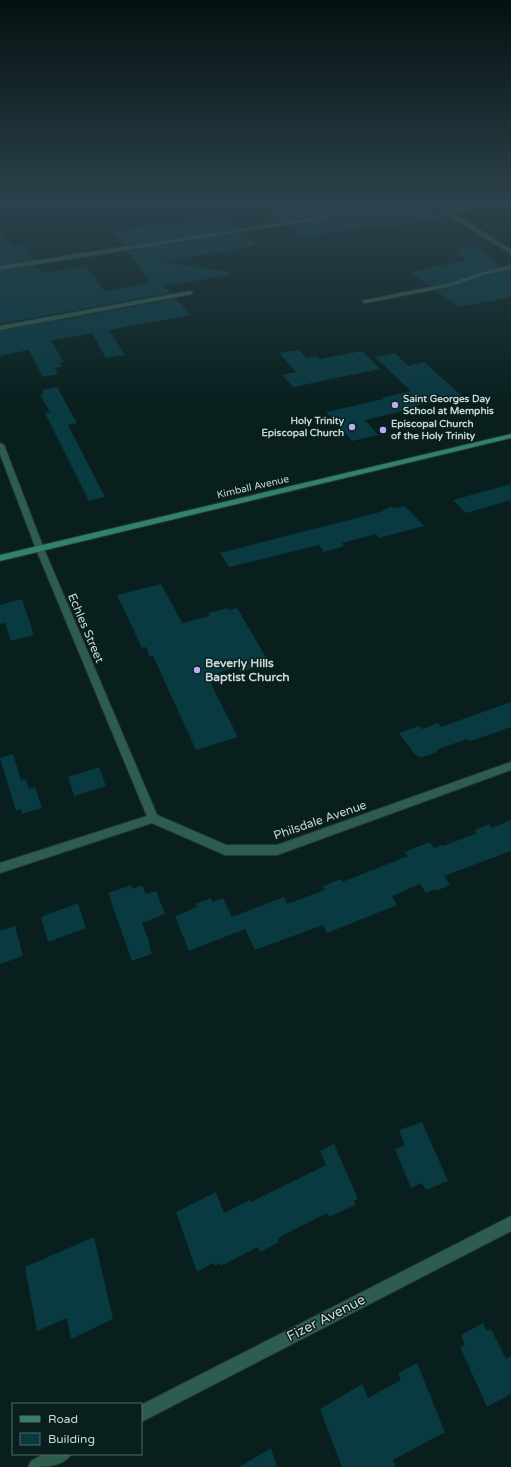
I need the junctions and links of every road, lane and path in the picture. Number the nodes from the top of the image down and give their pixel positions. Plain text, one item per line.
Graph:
1 (500, 269) edge
2 (190, 293) dead end
3 (365, 301) dead end
4 (0, 328) edge
5 (511, 436) edge
6 (0, 446) edge
7 (40, 548) junction
8 (0, 558) edge
9 (511, 766) edge
10 (153, 818) junction
11 (0, 868) edge
12 (511, 1223) edge
13 (142, 1413) edge
14 (60, 1455) edge
15 (37, 1467) edge

1 - 3 street
2 - 4 street
5 - 7 main road, Kimball Avenue
6 - 7 street, Echles Street
7 - 8 main road, Kimball Avenue
7 - 10 street, Echles Street
9 - 10 street, Philsdale Avenue
10 - 11 street
12 - 13 street, Fizer Avenue
14 - 15 street

